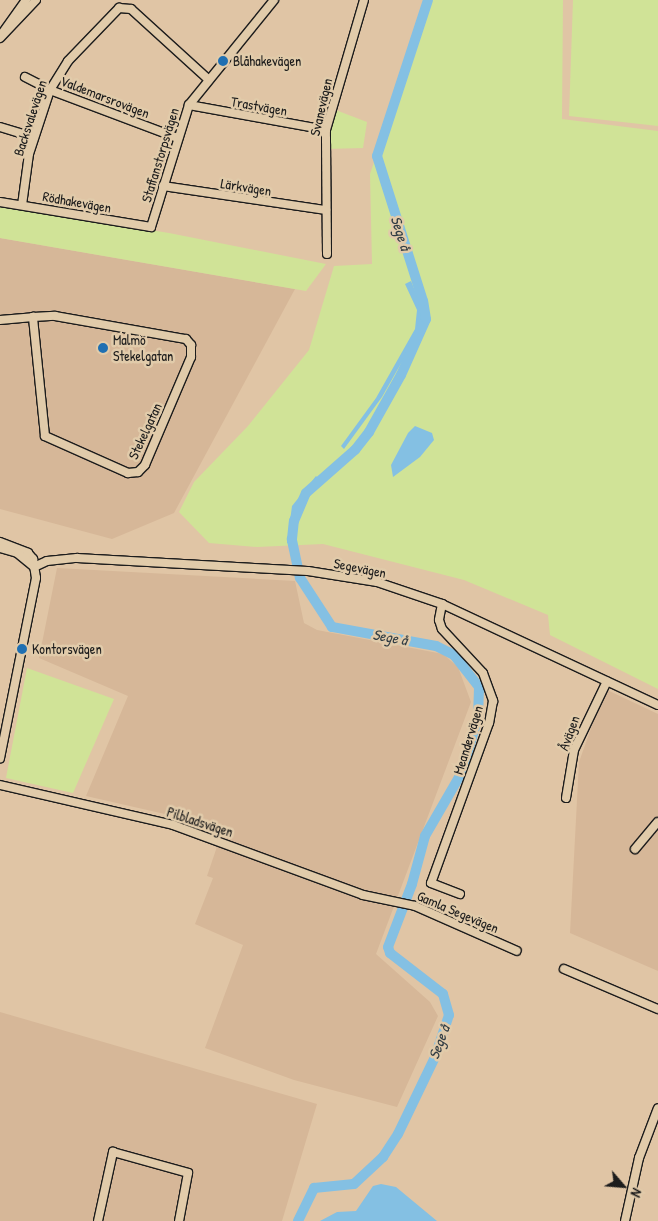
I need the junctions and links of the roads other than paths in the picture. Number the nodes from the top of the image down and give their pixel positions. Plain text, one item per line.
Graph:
1 (26, 0) edge
2 (36, 0) edge
3 (274, 0) edge
4 (364, 0) edge
5 (0, 38) edge
6 (25, 77) dead end
7 (208, 79) junction
8 (50, 90) junction
9 (189, 104) junction
10 (0, 127) edge
11 (326, 130) junction
12 (33, 138) junction
13 (178, 138) junction
14 (163, 186) junction
15 (0, 202) edge
16 (22, 205) junction
17 (326, 210) junction
18 (151, 226) joint
19 (327, 254) dead end
20 (33, 317) junction
21 (0, 320) edge
22 (0, 542) edge
23 (0, 548) edge
24 (34, 567) junction
25 (442, 604) junction
26 (607, 681) junction
27 (658, 705) edge
28 (0, 758) edge
29 (0, 785) edge
30 (566, 798) dead end
31 (658, 822) edge
32 (635, 849) dead end
33 (460, 894) dead end
34 (390, 900) joint
35 (517, 951) dead end
36 (564, 970) dead end
37 (658, 1009) edge
38 (658, 1108) edge
39 (98, 1221) edge
40 (178, 1221) edge
41 (625, 1221) edge

1 - 5 street
2 - 5 street
3 - 7 street, Staffanstorpsvägen
4 - 11 street, Svanevägen
6 - 8 street, Valdemarsrovägen
7 - 8 street, Backsvalevägen
7 - 9 street, Staffanstorpsvägen
8 - 12 street, Backsvalevägen
8 - 13 street, Valdemarsrovägen
9 - 11 street, Trastvägen
9 - 13 street, Staffanstorpsvägen
10 - 12 street
11 - 17 street, Svanevägen
12 - 16 street, Backsvalevägen
13 - 14 street, Staffanstorpsvägen
14 - 17 street, Lärkvägen
14 - 18 street, Staffanstorpsvägen
15 - 16 street, Rödhakevägen
16 - 18 street, Rödhakevägen
17 - 19 street, Svanevägen
20 - 20 street, Stekelgatan
20 - 21 street, Stekelgatan
22 - 24 street
23 - 24 street
24 - 25 street, Segevägen
24 - 28 street
25 - 26 street, Segevägen
25 - 33 street, Meandervägen
26 - 27 street, Segevägen
26 - 30 street, Åvägen
29 - 34 street, Pilbladsvägen
31 - 32 street
34 - 35 street, Gamla Segevägen
36 - 37 street
38 - 41 street
39 - 40 street

